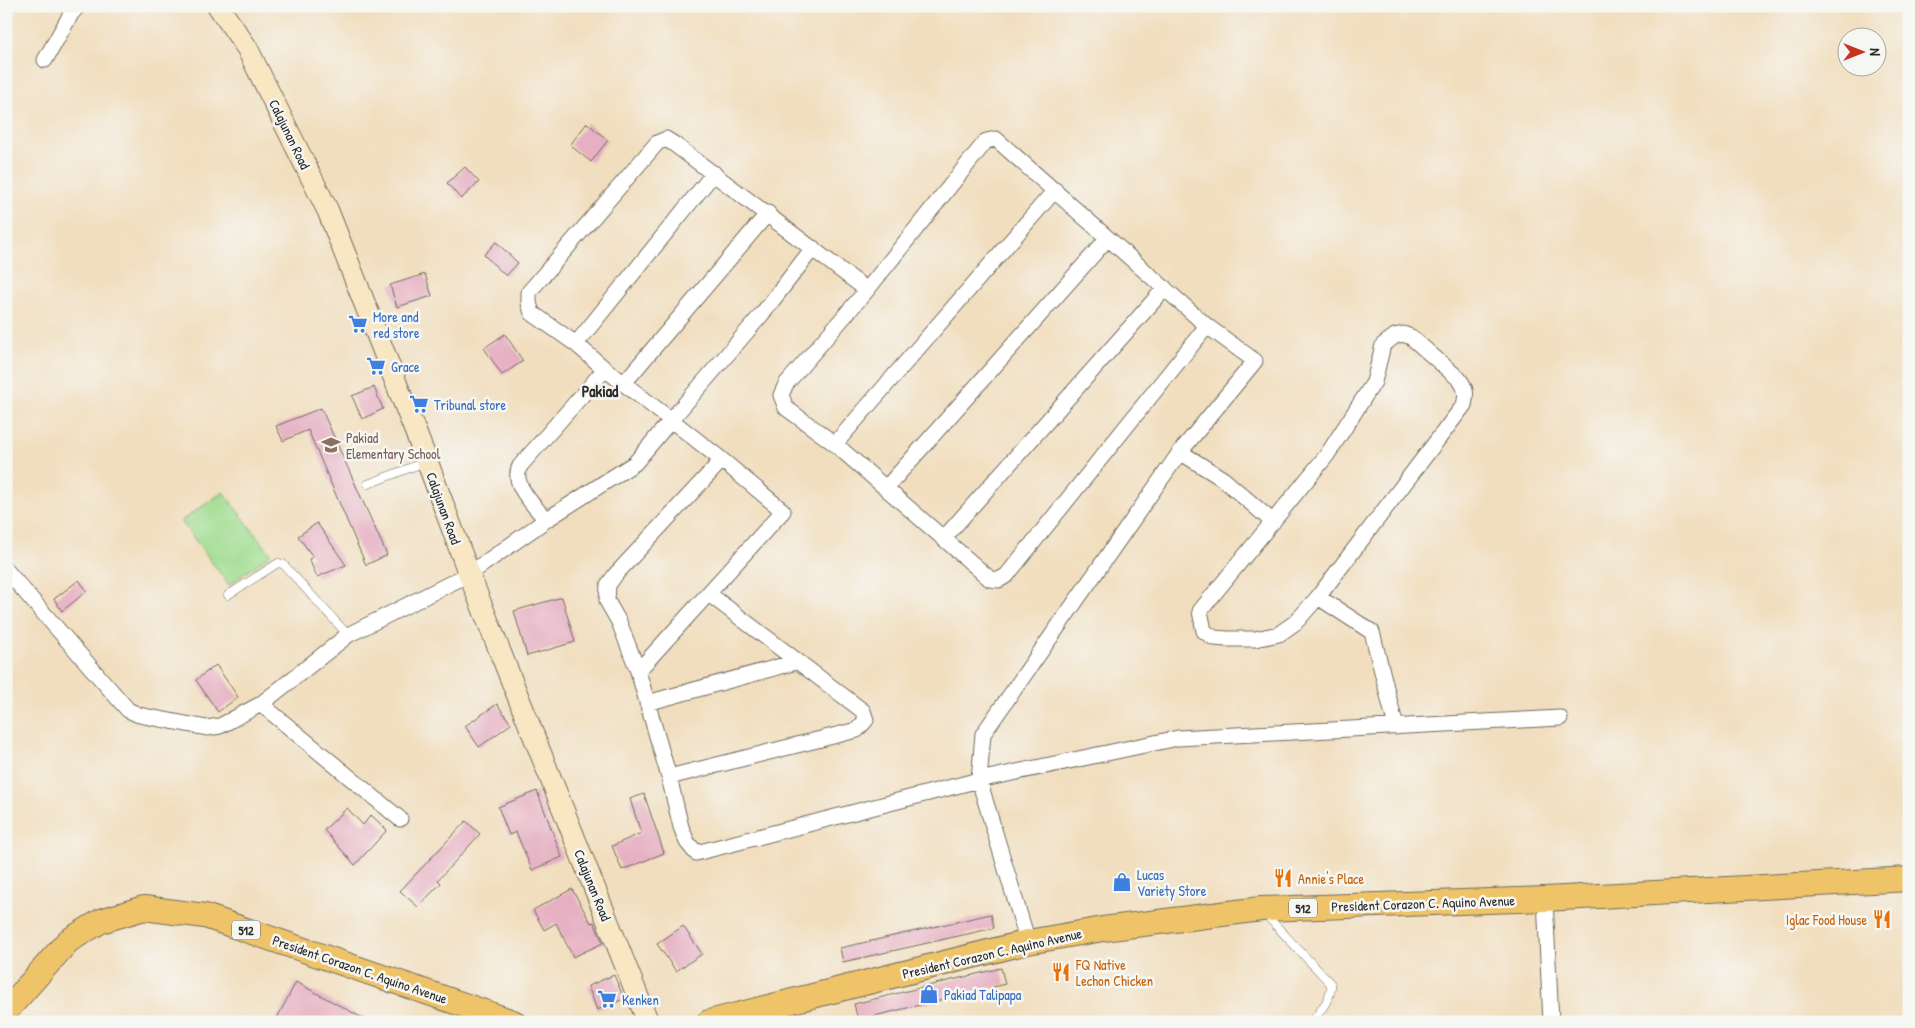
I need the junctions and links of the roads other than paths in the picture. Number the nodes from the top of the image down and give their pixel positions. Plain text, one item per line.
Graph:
1 (78, 6) edge
2 (218, 6) edge
3 (45, 60) dead end
4 (714, 173) junction
5 (1055, 190) junction
6 (768, 214) junction
7 (1108, 238) junction
8 (813, 248) junction
9 (1165, 288) junction
10 (867, 290) junction
11 (1206, 326) junction
12 (576, 344) junction
13 (605, 369) junction
14 (624, 383) junction
15 (671, 420) junction
16 (835, 444) junction
17 (1180, 452) junction
18 (722, 460) junction
19 (427, 461) junction
20 (368, 484) dead end
21 (886, 488) junction
22 (546, 520) junction
23 (1273, 522) junction
24 (944, 538) junction
25 (6, 570) edge
26 (468, 574) junction
27 (709, 594) junction
28 (228, 595) dead end
29 (1318, 597) junction
30 (348, 635) junction
31 (796, 662) junction
32 (638, 672) junction
33 (647, 703) junction
34 (261, 704) junction
35 (1560, 718) dead end
36 (1396, 727) junction
37 (669, 777) junction
38 (979, 780) junction
39 (400, 819) dead end
40 (1909, 879) edge
41 (1545, 899) junction
42 (1261, 909) junction
43 (1028, 942) junction
44 (6, 1011) edge
45 (513, 1022) edge
46 (648, 1022) edge
47 (709, 1022) edge
48 (1312, 1022) edge
49 (1551, 1022) edge

1 - 3 street
2 - 19 main road, Calajunan Road
4 - 6 street
4 - 12 street
4 - 12 street
5 - 7 street
5 - 10 street
5 - 16 street
6 - 8 street
6 - 14 street
7 - 9 street
7 - 21 street
8 - 10 street
8 - 15 street
9 - 11 street
9 - 24 street
10 - 16 street
11 - 17 street
11 - 24 street
12 - 13 street
13 - 14 street
13 - 22 street
14 - 15 street
15 - 18 street
15 - 22 street
16 - 21 street
17 - 23 street
17 - 38 street
18 - 27 street
18 - 32 street
19 - 20 lane
19 - 26 main road, Calajunan Road
21 - 24 street
22 - 26 street
23 - 29 street
23 - 29 street
25 - 34 street
26 - 30 street
26 - 46 main road, Calajunan Road
27 - 31 street
27 - 32 street
28 - 30 lane
29 - 36 street
30 - 34 street
31 - 33 street
31 - 37 street
32 - 33 street
33 - 37 street
34 - 39 street
35 - 36 street
36 - 38 street
37 - 38 street
38 - 43 street
40 - 41 main road, President Corazon C. Aquino Avenue / 512
41 - 42 main road, President Corazon C. Aquino Avenue / 512
41 - 49 street
42 - 43 main road, President Corazon C. Aquino Avenue / 512
42 - 48 lane
43 - 47 main road, President Corazon C. Aquino Avenue / 512
44 - 45 main road, President Corazon C. Aquino Avenue / 512

